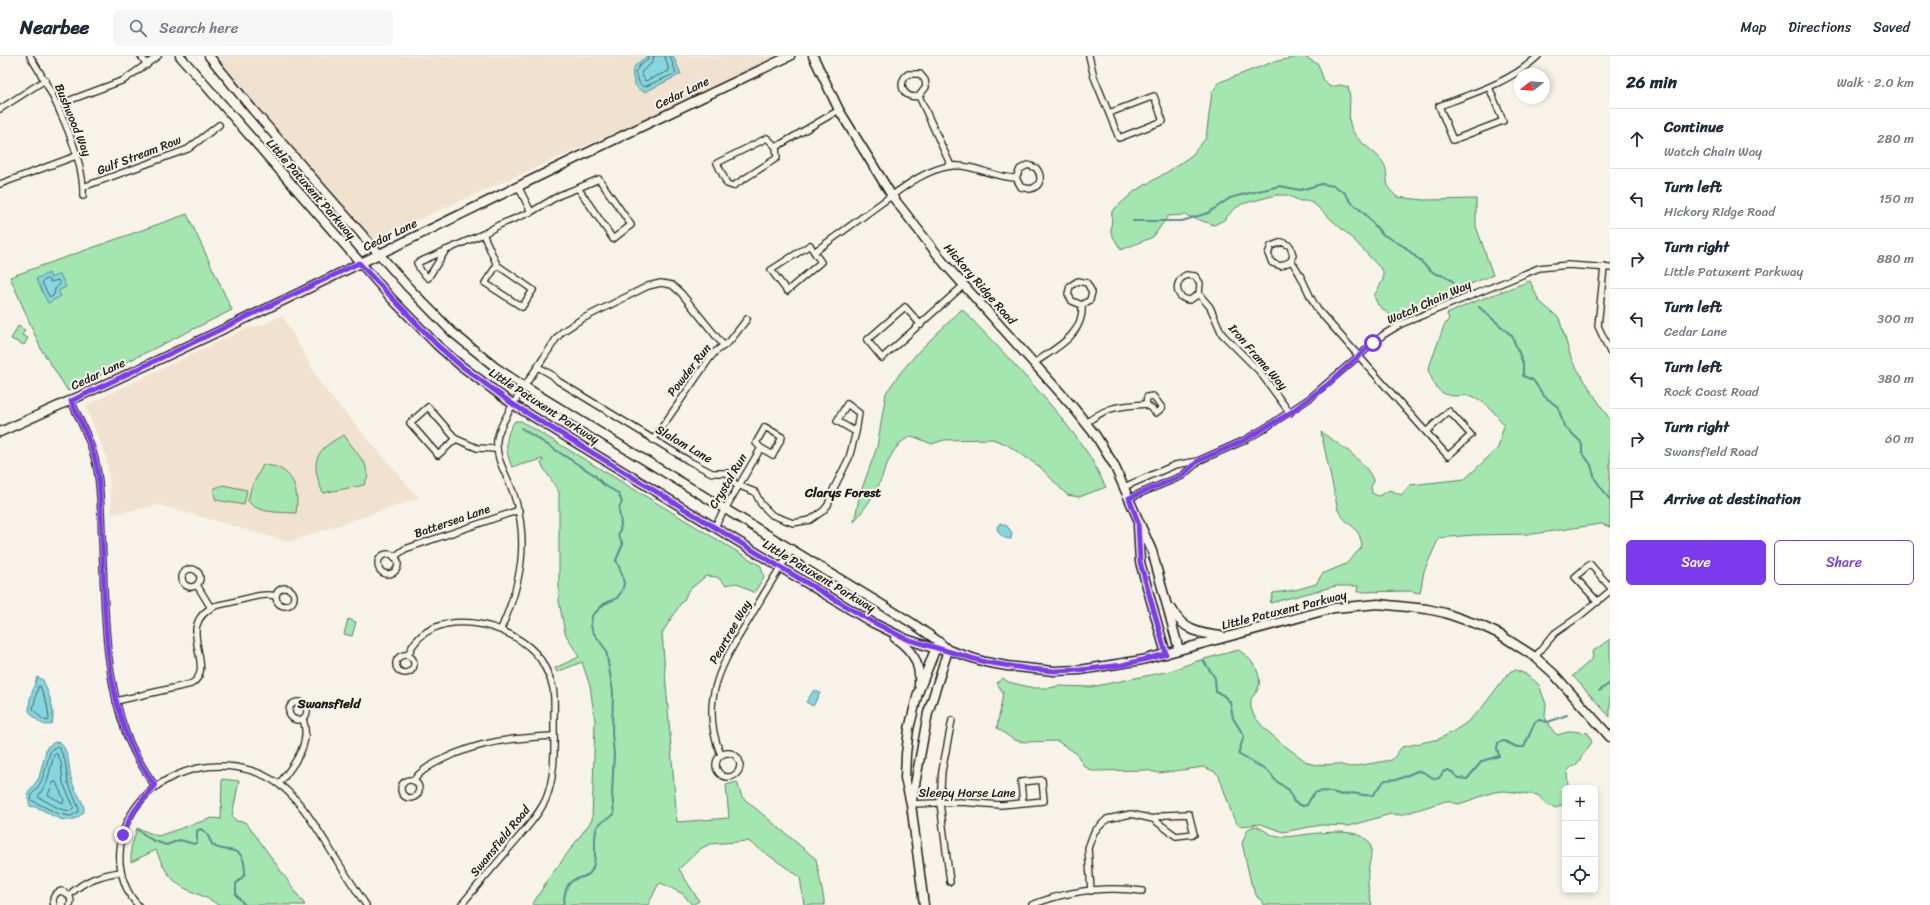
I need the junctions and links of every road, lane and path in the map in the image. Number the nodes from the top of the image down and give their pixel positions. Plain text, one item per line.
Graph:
1 (30, 56) edge
2 (141, 56) edge
3 (158, 56) edge
4 (180, 56) edge
5 (209, 56) edge
6 (790, 56) edge
7 (813, 56) edge
8 (1089, 56) edge
9 (1538, 56) edge
10 (147, 65) junction
11 (45, 80) junction
12 (1490, 87) junction
13 (919, 96) junction
14 (57, 105) junction
15 (0, 109) edge
16 (838, 110) junction
17 (1109, 113) junction
18 (219, 125) dead end
19 (776, 147) junction
20 (76, 156) junction
21 (951, 166) junction
22 (1016, 178) junction
23 (0, 184) edge
24 (518, 186) junction
25 (83, 187) junction
26 (578, 188) junction
27 (83, 196) dead end
28 (892, 196) junction
29 (531, 212) junction
30 (483, 234) junction
31 (446, 250) junction
32 (814, 252) junction
33 (378, 254) junction
34 (1291, 261) junction
35 (359, 263) junction
36 (497, 265) junction
37 (1604, 266) junction
38 (1610, 268) edge
39 (964, 285) junction
40 (1199, 294) junction
41 (1082, 305) junction
42 (747, 319) dead end
43 (921, 325) junction
44 (724, 346) junction
45 (1610, 352) edge
46 (1358, 356) junction
47 (1034, 363) junction
48 (538, 367) junction
49 (525, 387) junction
50 (71, 401) junction
51 (1146, 404) dead end
52 (514, 405) junction
53 (1290, 413) junction
54 (1086, 423) junction
55 (0, 432) edge
56 (856, 432) junction
57 (1426, 432) junction
58 (456, 439) junction
59 (653, 440) junction
60 (761, 448) junction
61 (497, 449) junction
62 (1198, 461) junction
63 (739, 486) junction
64 (1124, 487) junction
65 (1129, 498) junction
66 (724, 509) junction
67 (519, 510) junction
68 (1138, 522) junction
69 (715, 526) junction
70 (792, 550) junction
71 (394, 557) dead end
72 (780, 567) junction
73 (197, 585) dead end
74 (1610, 587) edge
75 (1164, 592) junction
76 (1610, 592) edge
77 (276, 596) dead end
78 (1598, 602) junction
79 (211, 608) junction
80 (873, 622) junction
81 (501, 629) junction
82 (1226, 637) junction
83 (937, 645) junction
84 (948, 650) junction
85 (1179, 650) junction
86 (1166, 654) junction
87 (408, 655) dead end
88 (1535, 657) junction
89 (918, 693) junction
90 (116, 701) junction
91 (303, 719) dead end
92 (952, 720) dead end
93 (554, 736) junction
94 (1610, 737) edge
95 (721, 755) junction
96 (414, 780) dead end
97 (279, 784) junction
98 (155, 786) junction
99 (940, 803) junction
100 (1023, 803) junction
101 (911, 804) junction
102 (1154, 819) junction
103 (121, 872) junction
104 (950, 882) dead end
105 (1091, 891) junction
106 (1142, 891) dead end
107 (69, 895) junction
108 (54, 905) edge
109 (70, 905) edge
110 (138, 905) edge
111 (366, 905) edge
112 (461, 905) edge
113 (924, 905) edge
114 (1032, 905) edge

1 - 11 street, Bushwood Way
2 - 10 street
3 - 10 street
4 - 35 street, Little Patuxent Parkway
5 - 33 street, Little Patuxent Parkway
6 - 24 street, Cedar Lane
7 - 16 street, Hickory Ridge Road
8 - 17 street
9 - 12 street
10 - 14 street
11 - 14 street, Bushwood Way
11 - 15 street
12 - 12 street
13 - 13 street
13 - 21 street
14 - 20 street, Bushwood Way
16 - 19 street
16 - 28 street, Hickory Ridge Road
17 - 17 street
18 - 25 street, Gulf Stream Row
19 - 19 street
20 - 23 street
20 - 25 street, Bushwood Way
21 - 22 street
21 - 28 street
22 - 22 street
24 - 29 street
24 - 33 street, Cedar Lane
25 - 27 street, Bushwood Way
26 - 26 street
26 - 29 street
28 - 32 street
28 - 39 street, Hickory Ridge Road
29 - 30 street
30 - 31 street
30 - 36 street
31 - 31 street
32 - 32 street
33 - 35 street, Cedar Lane
33 - 49 street, Little Patuxent Parkway
34 - 34 street
34 - 46 street
35 - 50 street, Cedar Lane
35 - 52 street, Little Patuxent Parkway
36 - 36 street
37 - 38 street, Watch Chain Way
37 - 45 street
37 - 46 street, Watch Chain Way
39 - 43 street
39 - 47 street, Hickory Ridge Road
40 - 40 street, Iron Frame Way
40 - 53 street, Iron Frame Way
41 - 41 street
41 - 47 street
42 - 44 street, Powder Run
43 - 43 street
44 - 48 street
44 - 59 street, Powder Run
46 - 53 street, Watch Chain Way
46 - 57 street
47 - 54 street, Hickory Ridge Road
48 - 49 street
48 - 59 street, Slalom Lane
49 - 52 street
49 - 66 street, Little Patuxent Parkway
50 - 55 street, Cedar Lane
50 - 90 street
51 - 54 street
52 - 61 street
52 - 69 street, Little Patuxent Parkway
53 - 62 street, Watch Chain Way
54 - 64 street, Hickory Ridge Road
56 - 56 street, Slalom Lane
56 - 63 street, Slalom Lane
57 - 57 street
58 - 58 street
58 - 61 street
59 - 63 street, Slalom Lane
60 - 60 street, Crystal Run
60 - 63 street, Crystal Run
61 - 67 street
62 - 64 street, Watch Chain Way
62 - 65 street, Watch Chain Way
63 - 66 street, Crystal Run
64 - 65 street, Hickory Ridge Road
65 - 68 street, Hickory Ridge Road
66 - 69 street, Crystal Run
66 - 70 street, Little Patuxent Parkway
67 - 71 street, Battersea Lane
67 - 81 street
68 - 75 street, Hickory Ridge Road
68 - 86 street, Hickory Ridge Road
69 - 72 street, Little Patuxent Parkway
70 - 72 street, Peartree Way
70 - 83 street, Little Patuxent Parkway
72 - 80 street, Little Patuxent Parkway
72 - 95 street, Peartree Way
73 - 79 street
74 - 78 street
75 - 82 street
75 - 85 street, Hickory Ridge Road
76 - 78 street
77 - 79 street
78 - 88 street
79 - 90 street
80 - 83 street, Little Patuxent Parkway
80 - 89 street
81 - 87 street, Swansfield Road
81 - 93 street, Swansfield Road
82 - 85 street, Little Patuxent Parkway
82 - 88 street, Little Patuxent Parkway
83 - 84 street, Little Patuxent Parkway
83 - 89 street
84 - 86 street, Little Patuxent Parkway
84 - 101 street
85 - 86 street, Little Patuxent Parkway
88 - 94 street, Little Patuxent Parkway
89 - 101 street
90 - 98 street
91 - 97 street
92 - 99 street
93 - 96 street
93 - 112 street, Swansfield Road
95 - 95 street, Peartree Way
97 - 98 street
97 - 111 street
98 - 103 street
99 - 100 street, Sleepy Horse Lane
99 - 101 street, Sleepy Horse Lane
99 - 104 street
100 - 100 street, Sleepy Horse Lane
101 - 113 street
102 - 102 street
102 - 105 street
103 - 107 street
103 - 110 street
105 - 106 street
105 - 114 street
107 - 108 street
107 - 109 street

